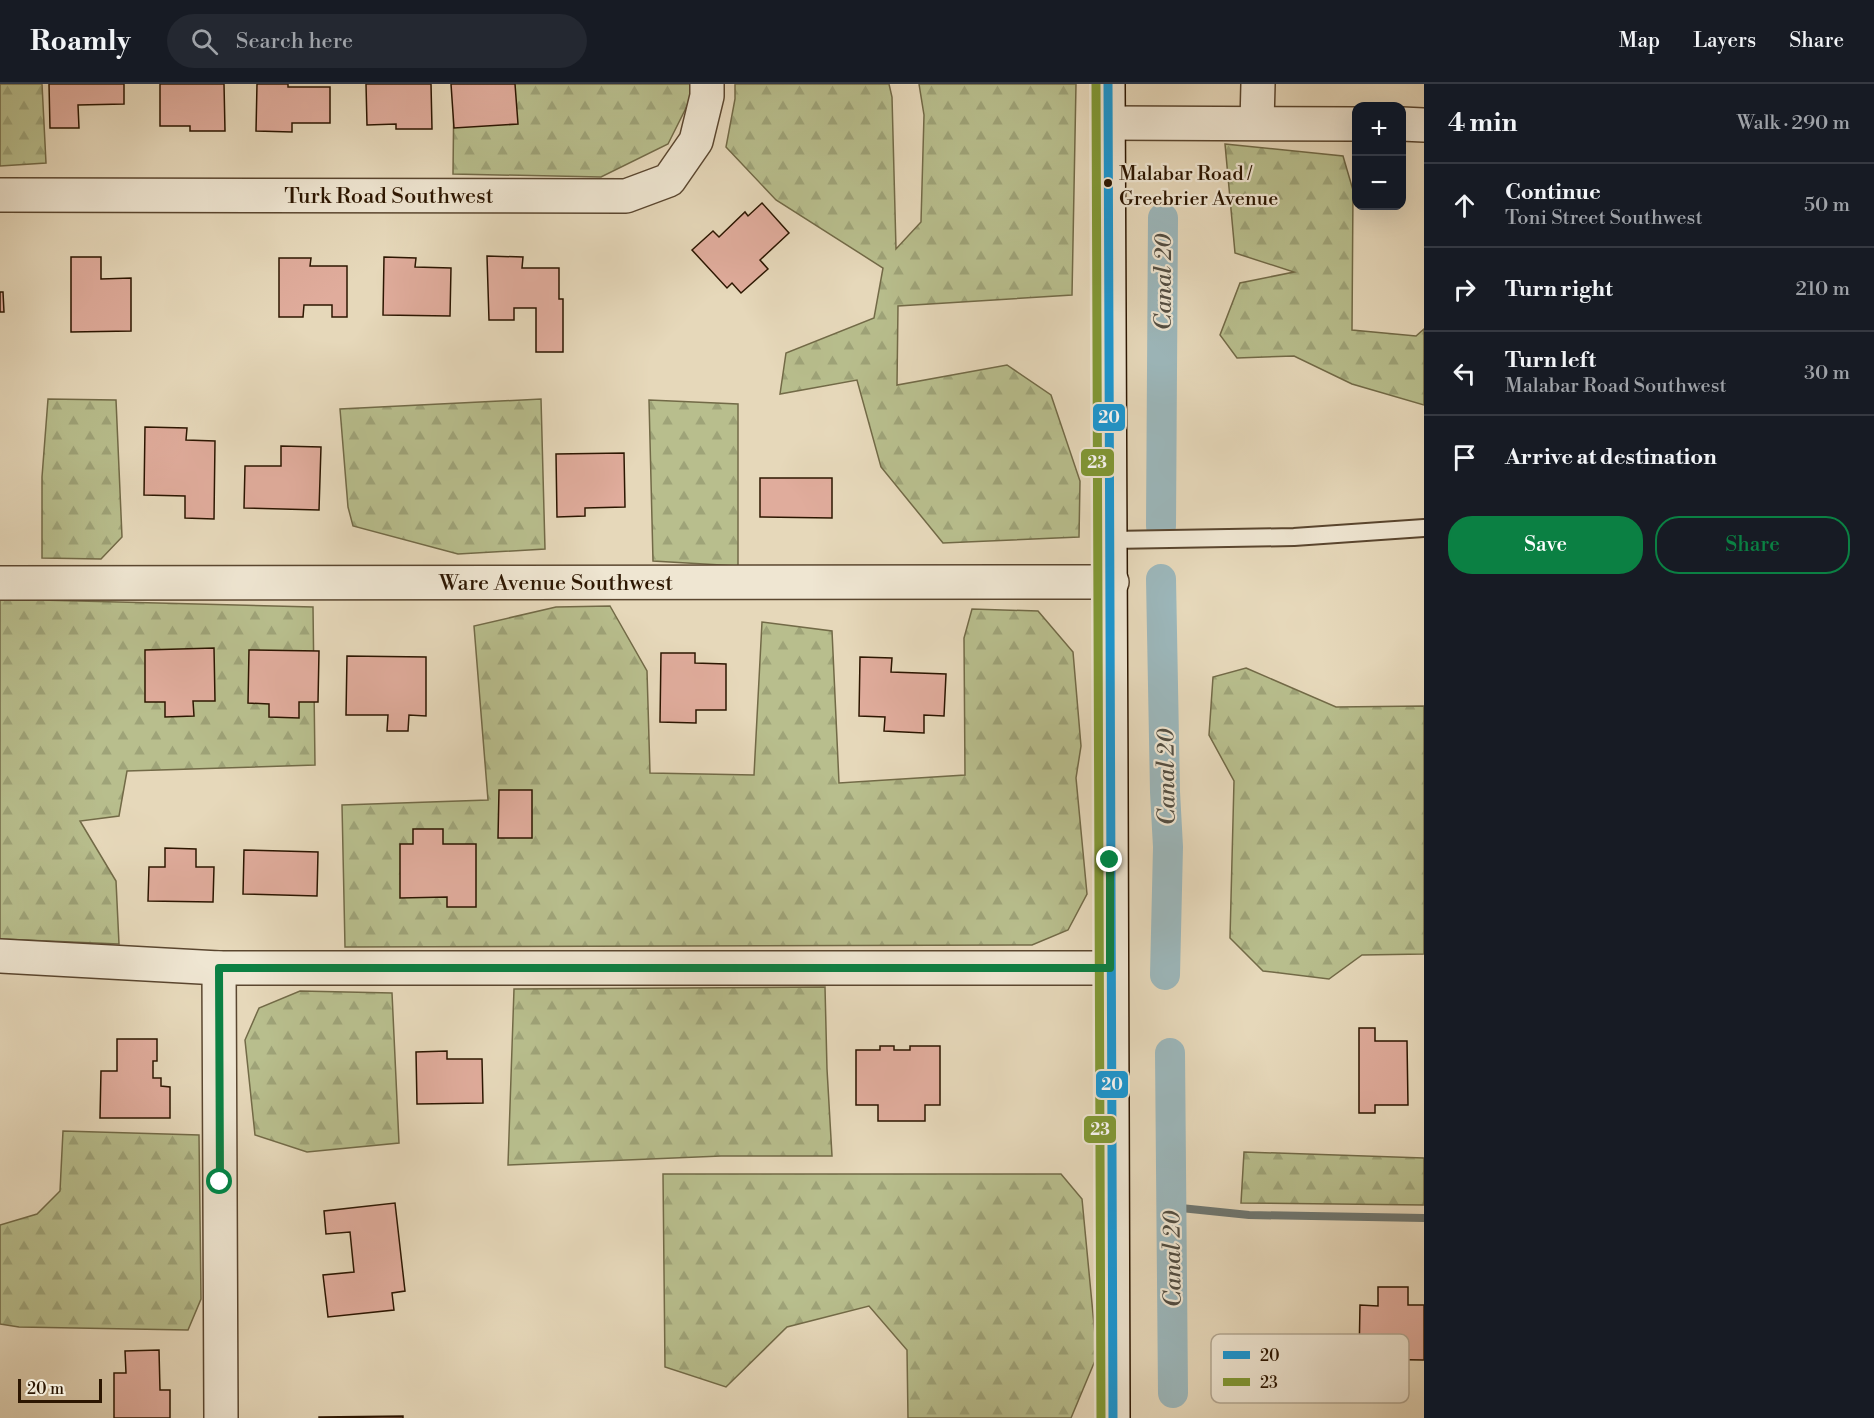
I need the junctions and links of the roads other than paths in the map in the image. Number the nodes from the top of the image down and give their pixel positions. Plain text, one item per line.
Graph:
1 (707, 84) edge
2 (1108, 84) edge
3 (1258, 84) edge
4 (1108, 123) junction
5 (1257, 123) junction
6 (1352, 124) edge
7 (1406, 124) edge
8 (1424, 125) edge
9 (0, 195) edge
10 (1424, 528) edge
11 (1111, 540) junction
12 (1112, 582) junction
13 (0, 583) edge
14 (0, 956) edge
15 (219, 968) junction
16 (1110, 968) junction
17 (221, 1418) edge
18 (1113, 1418) edge

1 - 9 street, Turk Road Southwest
2 - 4 street
3 - 5 street
4 - 5 street
4 - 11 street
5 - 6 street
7 - 8 street
10 - 11 lane
11 - 12 street
12 - 13 street, Ware Avenue Southwest
12 - 16 street
14 - 15 street
15 - 16 street
15 - 17 street
16 - 18 street

